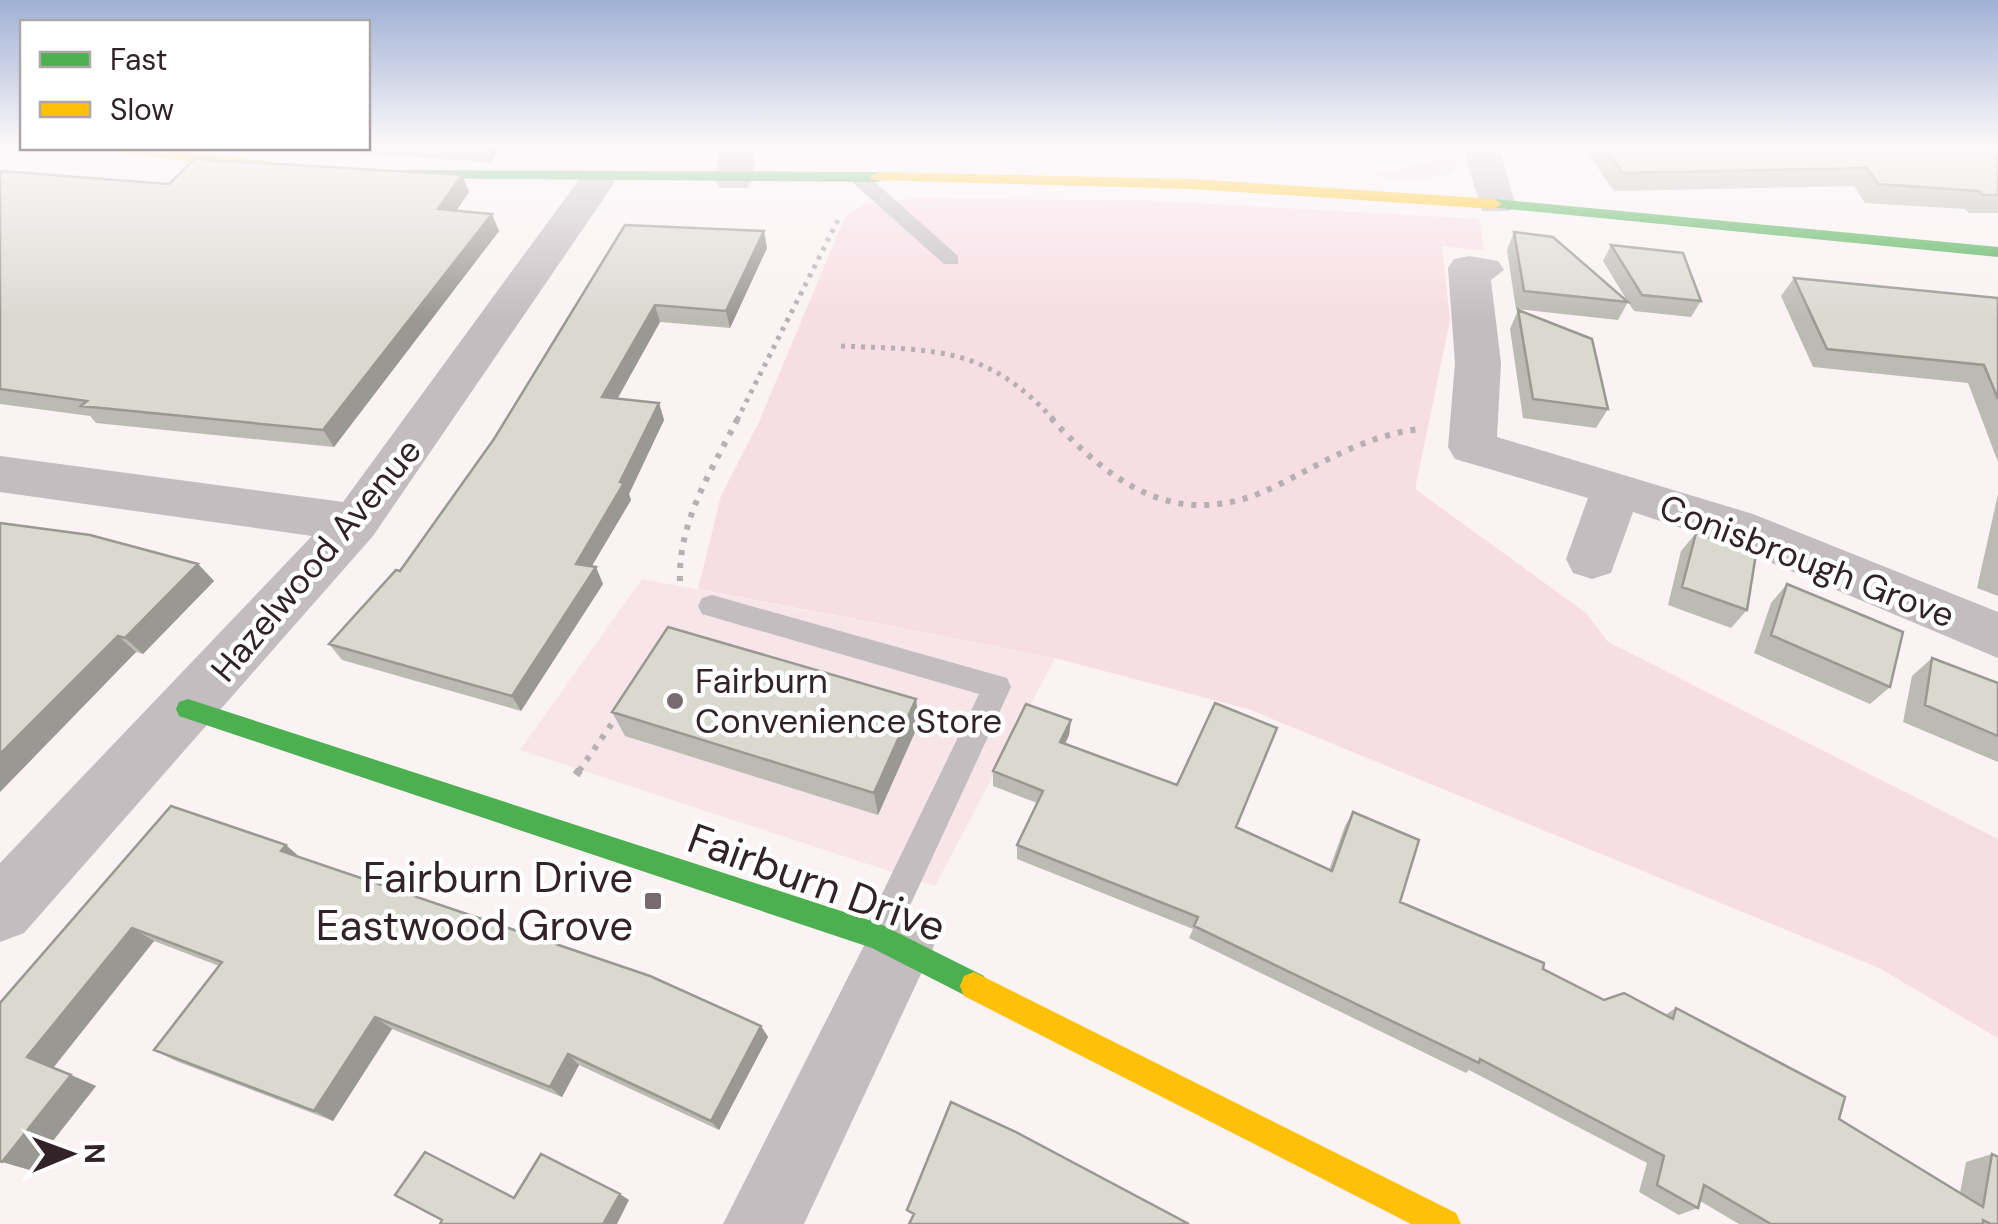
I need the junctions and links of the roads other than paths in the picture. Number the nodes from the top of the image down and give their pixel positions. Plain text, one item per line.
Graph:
1 (580, 205) edge
2 (889, 205) edge
3 (1518, 205) edge
4 (1998, 252) edge
5 (951, 260) dead end
6 (1483, 270) dead end
7 (0, 474) edge
8 (1616, 488) junction
9 (355, 522) junction
10 (1592, 559) dead end
11 (712, 606) dead end
12 (1998, 636) edge
13 (188, 708) junction
14 (0, 910) edge
15 (889, 941) junction
16 (763, 1224) edge
17 (1445, 1224) edge

1 - 9 street, Hazelwood Avenue
2 - 5 lane
3 - 4 street
6 - 8 street, Conisbrough Grove
7 - 9 street
8 - 10 street, Conisbrough Grove
8 - 12 street, Conisbrough Grove
9 - 13 street, Hazelwood Avenue
11 - 15 lane
13 - 14 street, Hazelwood Avenue
13 - 15 street, Fairburn Drive
15 - 16 street
15 - 17 street, Fairburn Drive

